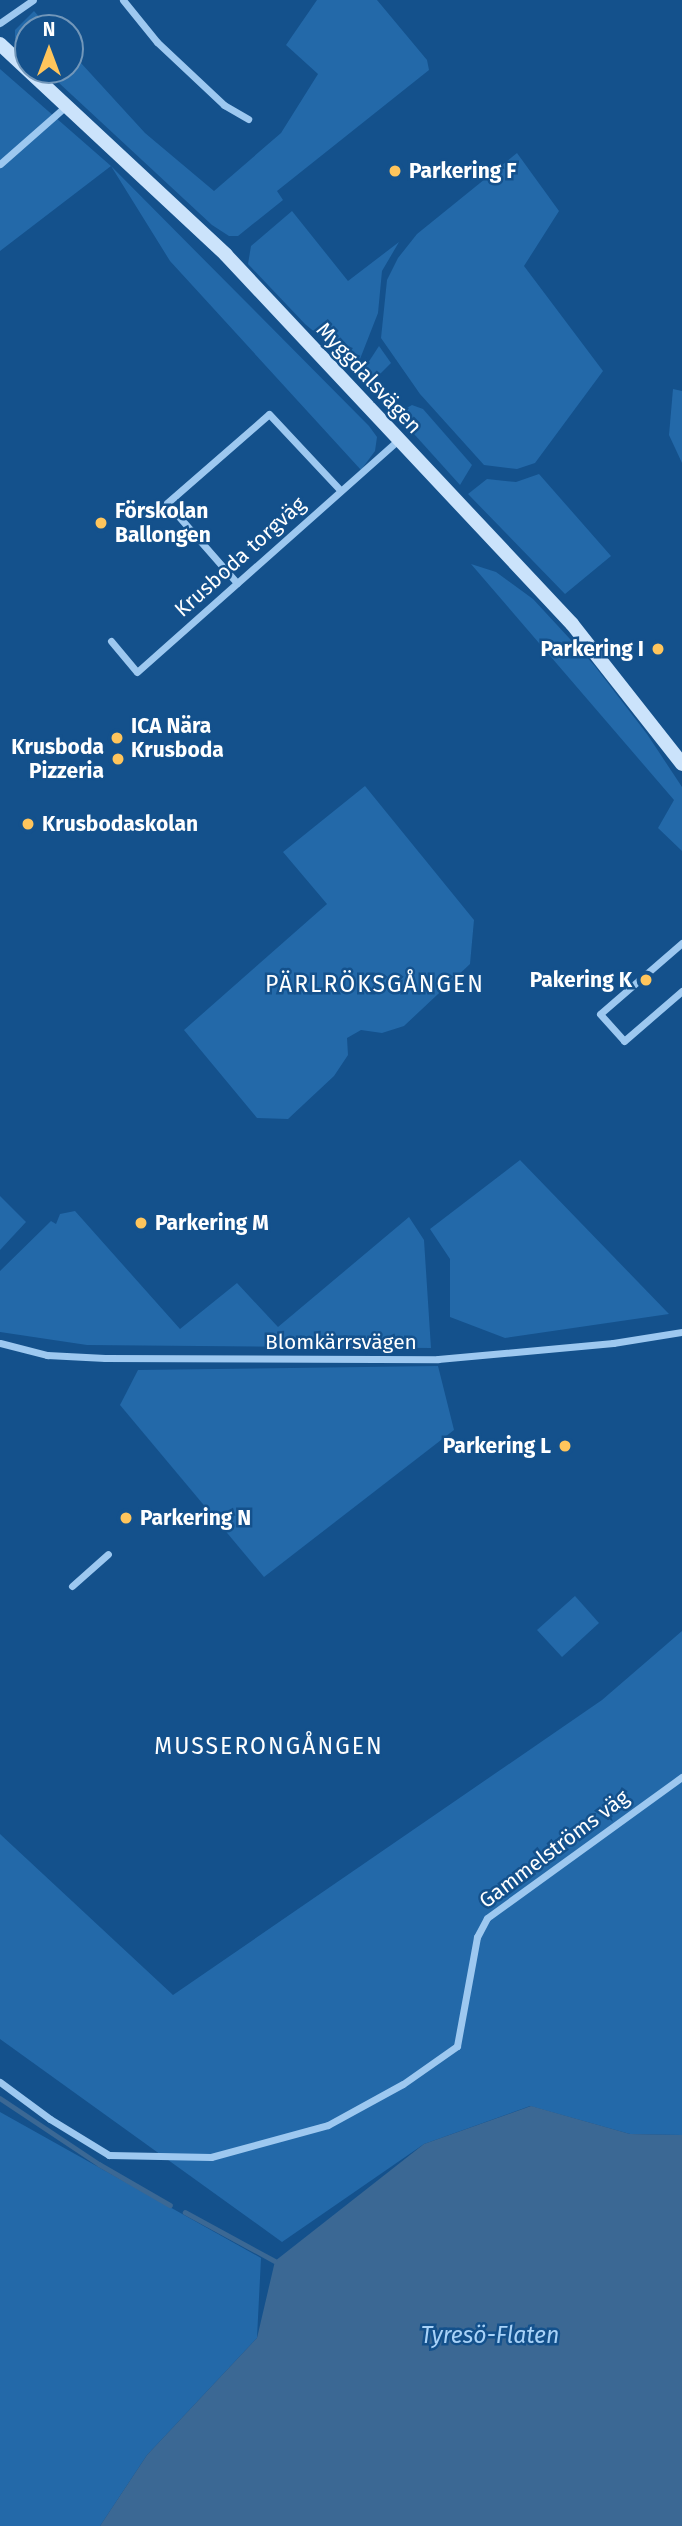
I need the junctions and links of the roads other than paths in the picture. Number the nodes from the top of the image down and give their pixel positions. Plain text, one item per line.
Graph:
1 (33, 0) edge
2 (123, 0) edge
3 (0, 23) edge
4 (0, 44) edge
5 (66, 106) junction
6 (248, 119) dead end
7 (0, 164) edge
8 (397, 441) junction
9 (341, 491) junction
10 (237, 583) junction
11 (111, 641) dead end
12 (682, 764) edge
13 (682, 943) edge
14 (682, 990) edge
15 (682, 1332) edge
16 (0, 1343) edge
17 (107, 1554) dead end
18 (72, 1586) dead end
19 (682, 1777) edge
20 (0, 2082) edge

1 - 3 street
2 - 6 street
4 - 5 street, Myggdalsvägen
5 - 7 street
5 - 8 street, Myggdalsvägen
8 - 9 street, Krusboda torgväg
8 - 12 street, Myggdalsvägen
9 - 10 street, Krusboda torgväg
9 - 10 street
10 - 11 street, Krusboda torgväg
13 - 14 street
15 - 16 street, Blomkärrsvägen
17 - 18 street
19 - 20 street, Gammelströms väg

